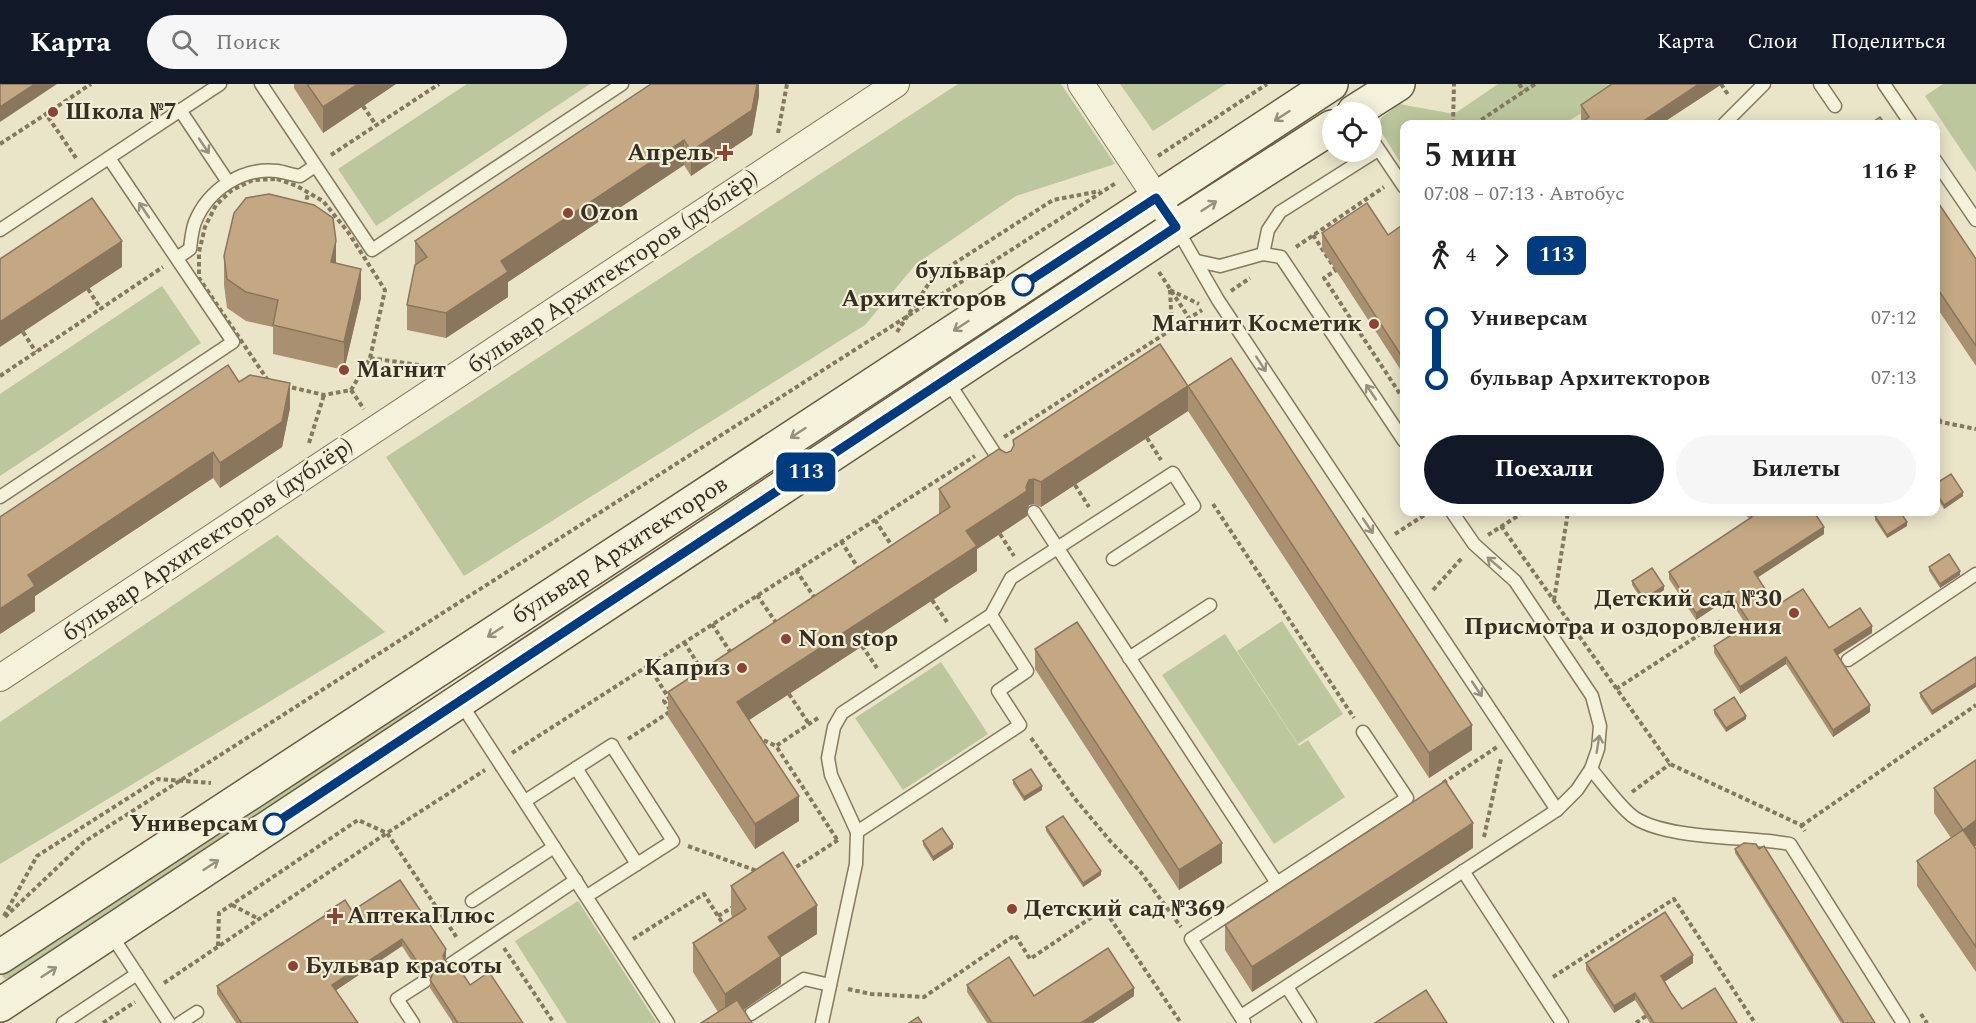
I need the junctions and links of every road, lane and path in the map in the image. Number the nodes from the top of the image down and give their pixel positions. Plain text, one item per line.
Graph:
1 (91, 84) edge
2 (220, 84) edge
3 (261, 84) edge
4 (439, 84) edge
5 (622, 84) edge
6 (787, 84) edge
7 (896, 84) edge
8 (1081, 84) edge
9 (1266, 84) edge
10 (1331, 84) edge
11 (1398, 84) edge
12 (1454, 84) edge
13 (1519, 84) edge
14 (1535, 84) edge
15 (1764, 84) edge
16 (1820, 84) edge
17 (1884, 84) edge
18 (1524, 91) junction
19 (1370, 102) edge
20 (363, 106) dead end
21 (1834, 106) dead end
22 (180, 110) junction
23 (46, 114) junction
24 (1453, 120) edge
25 (1481, 120) edge
26 (1728, 120) edge
27 (1908, 120) edge
28 (376, 125) junction
29 (1322, 133) edge
30 (0, 144) edge
31 (776, 144) dead end
32 (1382, 156) edge
33 (109, 158) junction
34 (1359, 162) edge
35 (315, 166) junction
36 (1940, 167) edge
37 (1138, 169) junction
38 (86, 173) junction
39 (1400, 181) edge
40 (228, 182) junction
41 (1400, 183) edge
42 (1104, 191) junction
43 (308, 193) junction
44 (1156, 198) junction
45 (304, 211) edge
46 (1976, 220) edge
47 (1176, 227) junction
48 (0, 230) edge
49 (1313, 235) junction
50 (1263, 254) junction
51 (1281, 257) junction
52 (177, 258) junction
53 (1197, 261) junction
54 (1344, 265) edge
55 (1336, 270) junction
56 (1158, 272) dead end
57 (199, 278) dead end
58 (88, 289) edge
59 (1170, 289) junction
60 (1218, 300) junction
61 (101, 309) junction
62 (908, 316) junction
63 (1189, 318) junction
64 (1172, 329) junction
65 (23, 332) edge
66 (895, 335) dead end
67 (36, 352) junction
68 (370, 358) junction
69 (428, 366) dead end
70 (0, 376) edge
71 (946, 379) junction
72 (268, 382) edge
73 (351, 390) junction
74 (1400, 394) edge
75 (324, 395) junction
76 (368, 415) dead end
77 (1034, 418) junction
78 (1940, 420) edge
79 (1040, 426) edge
80 (1976, 429) edge
81 (1400, 435) edge
82 (1147, 438) edge
83 (990, 446) junction
84 (308, 447) dead end
85 (1166, 467) dead end
86 (1006, 470) edge
87 (1075, 485) edge
88 (1208, 496) dead end
89 (0, 497) edge
90 (1034, 512) edge
91 (1094, 514) dead end
92 (1423, 516) edge
93 (1455, 516) edge
94 (1567, 516) edge
95 (875, 520) junction
96 (1501, 526) dead end
97 (1000, 534) edge
98 (841, 541) junction
99 (1380, 544) junction
100 (1057, 548) junction
101 (899, 556) edge
102 (1113, 559) dead end
103 (1019, 564) dead end
104 (796, 570) junction
105 (1976, 574) edge
106 (865, 579) edge
107 (758, 595) junction
108 (932, 600) edge
109 (1554, 600) junction
110 (1210, 605) dead end
111 (821, 608) edge
112 (991, 615) junction
113 (1722, 620) dead end
114 (712, 624) junction
115 (778, 627) edge
116 (952, 631) dead end
117 (684, 642) junction
118 (862, 646) edge
119 (1129, 658) junction
120 (736, 660) edge
121 (1848, 660) dead end
122 (648, 665) junction
123 (705, 675) edge
124 (882, 676) dead end
125 (0, 678) edge
126 (1617, 689) junction
127 (789, 694) edge
128 (669, 698) junction
129 (459, 701) junction
130 (1976, 705) edge
131 (677, 710) edge
132 (809, 724) dead end
133 (1020, 725) junction
134 (747, 732) edge
135 (1363, 732) joint
136 (1504, 743) dead end
137 (776, 746) dead end
138 (614, 748) junction
139 (499, 761) junction
140 (1670, 765) junction
141 (576, 768) junction
142 (1591, 770) junction
143 (793, 772) dead end
144 (784, 778) edge
145 (180, 781) junction
146 (212, 783) dead end
147 (525, 801) junction
148 (1618, 801) junction
149 (1557, 810) junction
150 (857, 832) junction
151 (387, 833) junction
152 (838, 840) dead end
153 (673, 841) junction
154 (555, 847) junction
155 (1479, 861) junction
156 (638, 864) junction
157 (1463, 871) junction
158 (787, 872) edge
159 (767, 875) edge
160 (576, 880) junction
161 (1277, 883) junction
162 (587, 896) junction
163 (472, 902) dead end
164 (738, 904) edge
165 (232, 905) junction
166 (718, 916) junction
167 (259, 919) junction
168 (1, 920) edge
169 (110, 932) junction
170 (728, 932) edge
171 (495, 935) junction
172 (1191, 939) junction
173 (218, 946) junction
174 (620, 948) junction
175 (467, 953) junction
176 (0, 957) edge
177 (451, 964) edge
178 (137, 974) junction
179 (425, 981) dead end
180 (830, 985) junction
181 (1287, 987) junction
182 (1539, 987) junction
183 (149, 993) junction
184 (0, 1005) edge
185 (197, 1012) dead end
186 (750, 1014) edge
187 (1646, 1016) edge
188 (1243, 1020) edge
189 (1558, 1021) edge
190 (63, 1023) edge
191 (103, 1023) edge
192 (169, 1023) edge
193 (180, 1023) edge
194 (413, 1023) edge
195 (554, 1023) edge
196 (668, 1023) edge
197 (822, 1023) edge
198 (1181, 1023) edge
199 (1310, 1023) edge
200 (1636, 1023) edge
201 (1755, 1023) edge
202 (1903, 1023) edge

1 - 23 path
2 - 22 lane
3 - 35 lane
4 - 28 path
5 - 35 lane
6 - 31 path
7 - 125 street, бульвар Архитекторов (дублёр)
8 - 37 street
9 - 37 path
10 -> 44 main road, бульвар Архитекторов
11 - 19 main road
12 - 24 path
13 - 18 path
14 - 18 path
15 - 26 lane
16 - 21 lane
17 - 27 lane
18 - 25 path
20 - 28 path
22 - 33 lane
22 -> 40 lane
23 - 30 path
23 - 38 path
28 - 35 path
47 -> 29 main road, бульвар Архитекторов
32 - 39 lane
33 - 38 lane
52 -> 33 lane
34 - 50 lane
35 - 40 lane
36 - 46 lane
37 - 42 path
37 - 44 street
38 - 48 lane
40 - 52 lane
41 - 49 path
42 - 62 path
42 - 62 path
43 - 45 path
43 - 57 path
43 - 68 path
44 - 47 street
44 -> 176 main road, бульвар Архитекторов
47 - 53 lane
47 - 71 main road, бульвар Архитекторов
49 - 51 path
49 - 55 path
50 - 51 lane
50 - 53 lane
51 - 60 path
81 -> 51 lane
52 - 61 path
52 - 89 lane
53 - 60 lane
54 - 55 path
55 - 74 path
56 - 59 path
58 - 61 path
59 - 63 path
59 - 63 path
59 - 64 path
60 -> 99 lane
61 - 67 path
62 - 66 path
62 - 145 path
63 - 64 path
64 - 77 path
65 - 67 path
67 - 70 path
68 - 69 path
68 - 73 path
71 - 83 lane
71 - 129 main road, бульвар Архитекторов
72 - 75 path
73 - 75 path
73 - 76 path
75 - 84 path
77 - 79 path
77 - 83 path
78 - 80 path
82 - 85 path
83 - 86 lane
83 - 95 path
87 - 91 path
88 - 135 path
90 - 100 lane
92 - 99 path
142 -> 93 lane
94 - 109 path
95 - 98 path
95 - 101 path
96 - 109 path
97 - 103 path
98 - 104 path
98 - 106 path
99 -> 149 lane
100 - 102 lane
100 - 112 lane
100 - 119 lane
104 - 107 path
104 - 111 path
105 - 121 lane
107 - 114 path
107 - 115 path
108 - 116 path
109 - 126 path
110 - 119 lane
112 - 133 lane
112 - 150 lane
113 - 126 path
114 - 117 path
114 - 120 path
117 - 122 path
117 - 123 path
118 - 124 path
119 - 161 lane
122 - 128 path
122 - 139 path
126 - 140 path
127 - 132 path
128 - 131 path
128 - 138 path
129 - 139 lane
169 -> 129 main road, бульвар Архитекторов
130 - 140 path
133 - 150 lane
133 - 172 path
134 - 137 path
135 - 161 lane
136 - 155 path
138 - 141 lane
138 - 153 lane
139 - 147 lane
139 - 151 path
140 - 148 path
141 - 147 lane
141 - 156 lane
142 - 148 lane
142 - 149 lane
143 - 144 path
145 - 146 path
145 - 168 path
145 - 168 path
147 - 154 lane
148 - 202 lane
149 - 155 lane
150 - 180 lane
151 - 165 path
151 - 167 path
151 - 175 path
152 - 158 path
153 - 156 lane
153 - 159 path
154 - 160 lane
154 - 163 lane
155 - 157 lane
156 - 162 lane
157 - 181 lane
157 - 182 lane
160 - 162 lane
160 - 171 lane
161 - 172 lane
162 - 174 lane
164 - 166 path
165 - 167 path
165 - 173 path
166 - 170 path
166 - 174 path
167 - 173 path
169 - 178 lane
184 -> 169 main road, бульвар Архитекторов
171 - 175 lane
171 - 195 path
172 - 188 lane
173 - 183 path
174 - 196 lane
175 - 177 lane
178 - 183 lane
178 - 190 lane
179 - 194 lane
180 - 186 lane
180 - 197 lane
180 - 198 path
181 - 188 lane
181 - 199 lane
182 - 189 lane
182 - 201 path
183 - 191 path
183 - 192 lane
185 - 193 lane
187 - 200 path

